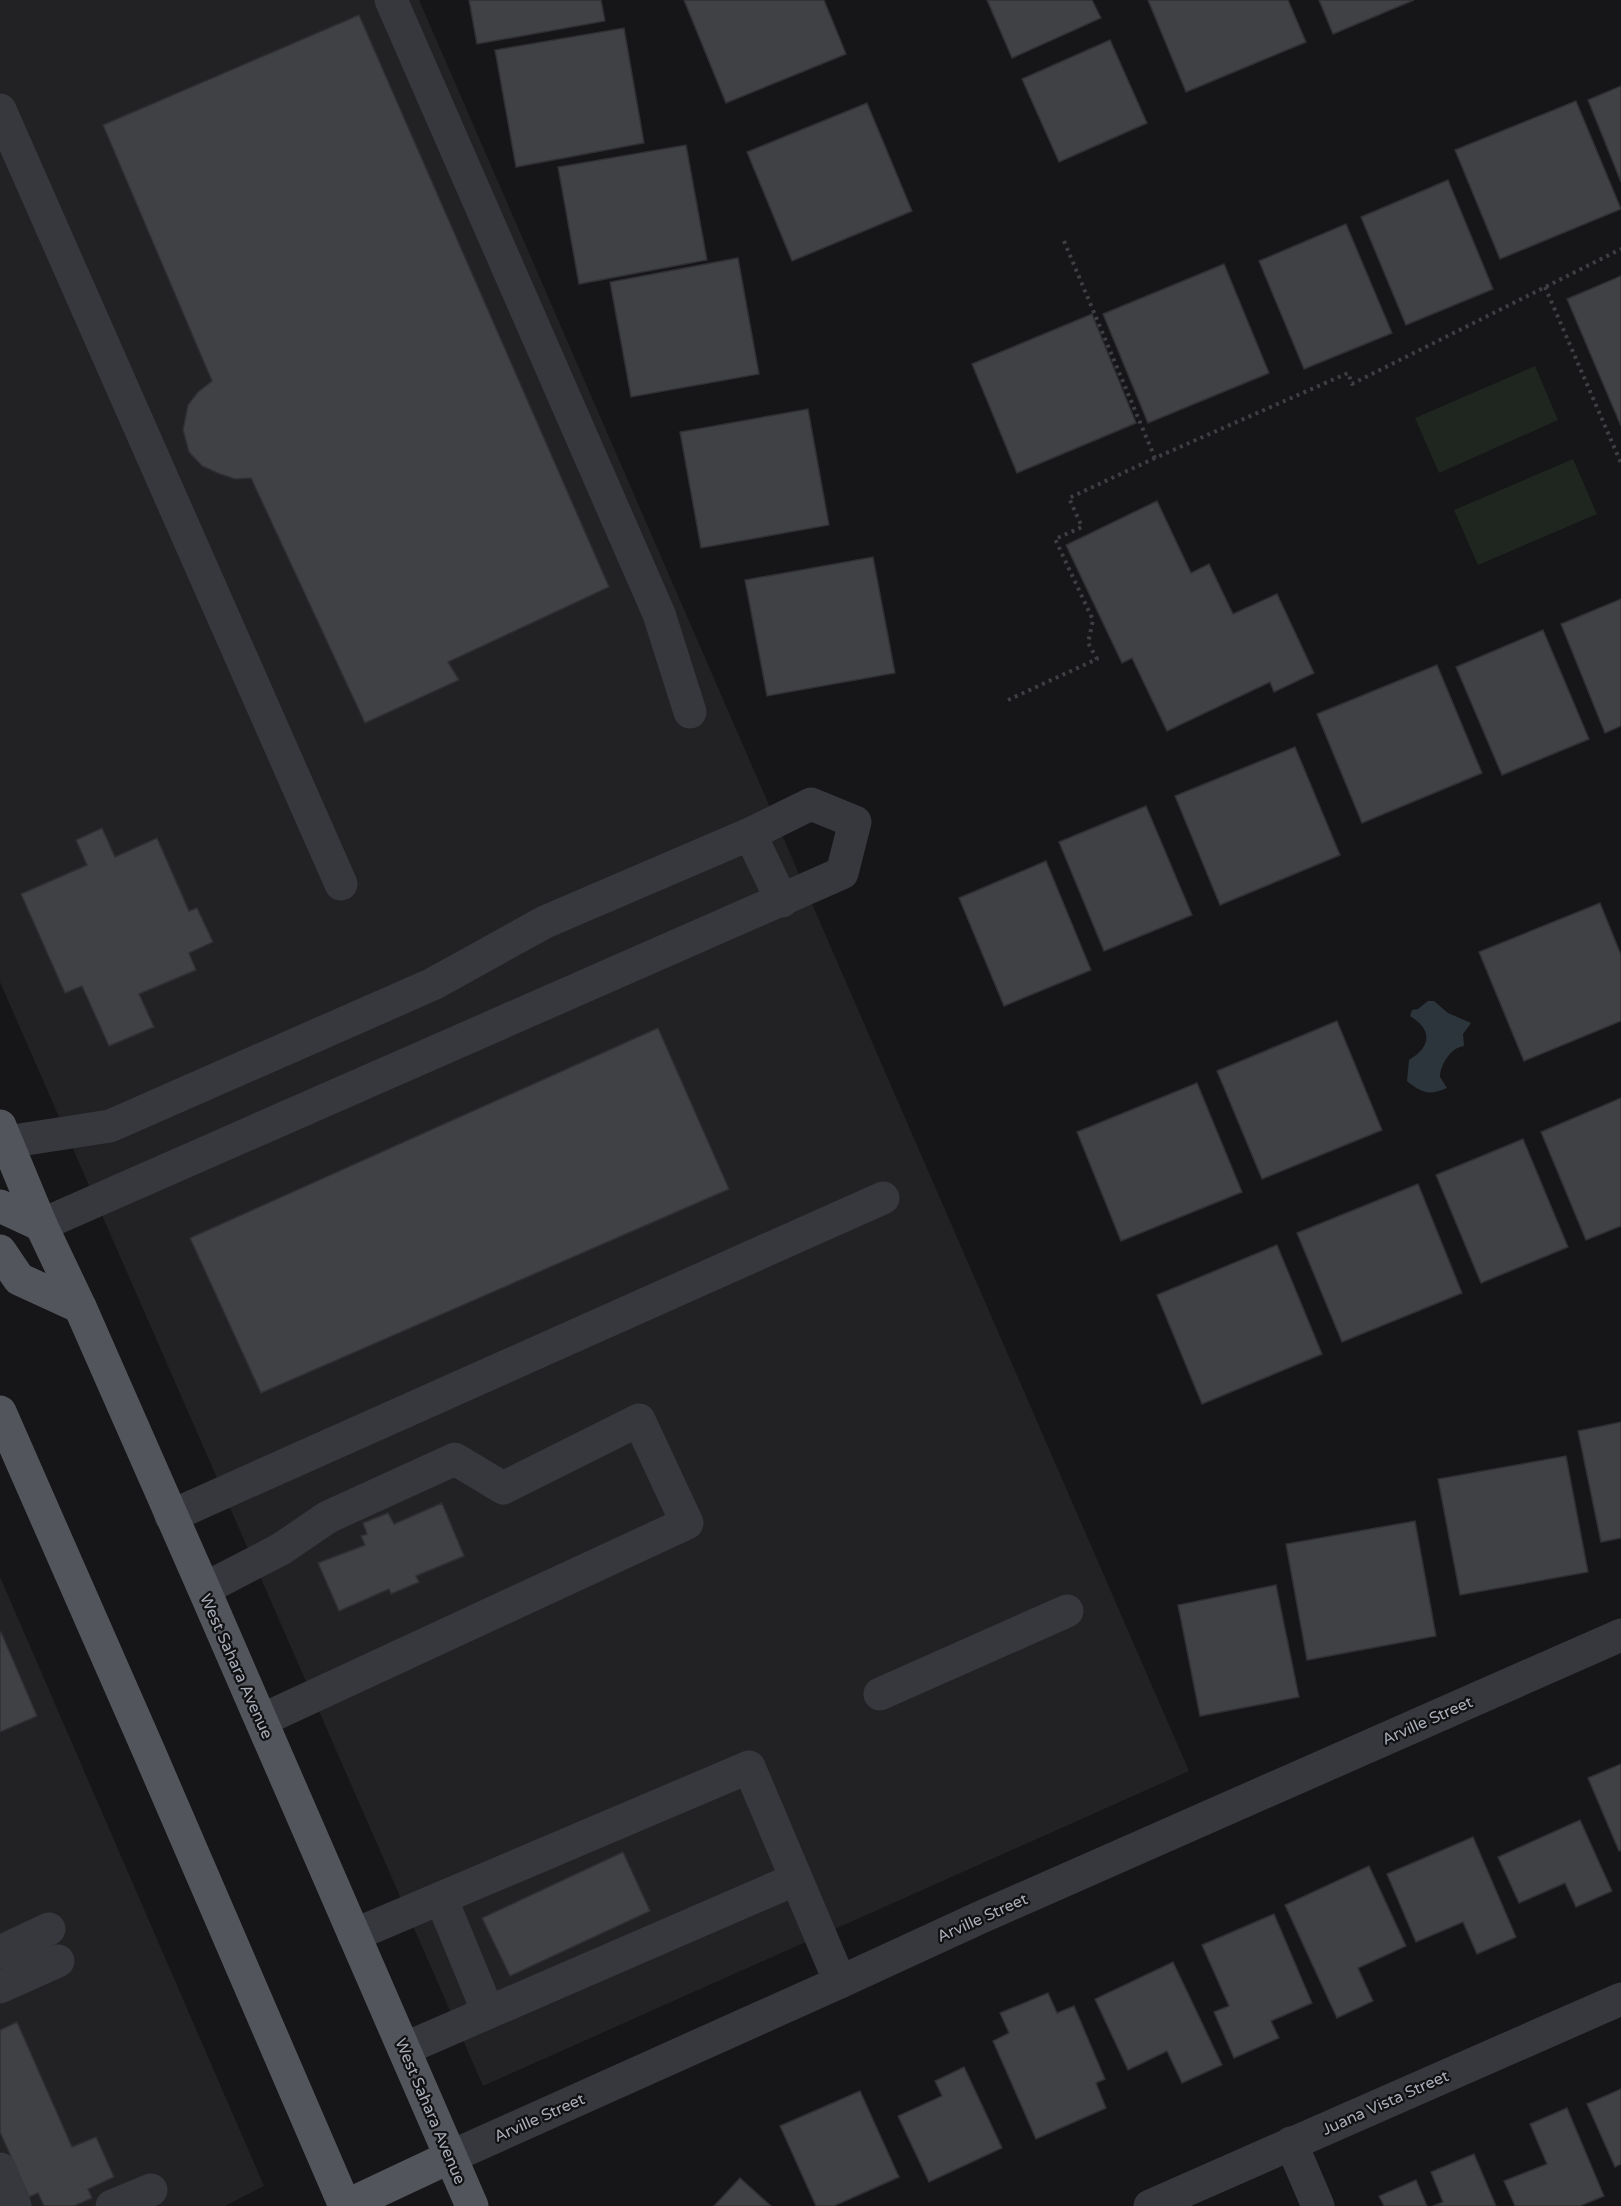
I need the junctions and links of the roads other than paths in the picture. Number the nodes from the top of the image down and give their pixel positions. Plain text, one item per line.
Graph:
1 (391, 0) edge
2 (0, 110) edge
3 (690, 712) dead end
4 (750, 834) junction
5 (341, 884) dead end
6 (782, 901) junction
7 (3, 1134) edge
8 (883, 1198) dead end
9 (0, 1206) edge
10 (41, 1226) junction
11 (0, 1251) edge
12 (80, 1307) junction
13 (0, 1412) edge
14 (171, 1516) junction
15 (204, 1589) junction
16 (1067, 1611) dead end
17 (1621, 1635) edge
18 (880, 1694) dead end
19 (262, 1720) junction
20 (796, 1879) junction
21 (441, 1898) junction
22 (49, 1929) dead end
23 (354, 1935) junction
24 (0, 1952) edge
25 (58, 1960) dead end
26 (840, 1982) junction
27 (0, 1986) edge
28 (1621, 1999) edge
29 (488, 2012) junction
30 (404, 2049) junction
31 (1291, 2143) junction
32 (450, 2157) junction
33 (0, 2169) edge
34 (151, 2190) dead end
35 (15, 2206) edge
36 (112, 2206) edge
37 (346, 2206) edge
38 (472, 2206) edge
39 (1150, 2206) edge
40 (1318, 2206) edge

1 - 3 street
2 - 5 street
4 - 6 street
4 - 6 street
4 - 7 street
6 - 10 street
7 - 10 main road, West Sahara Avenue
8 - 14 street
9 - 10 main road
10 - 12 main road, West Sahara Avenue
11 - 12 main road
12 - 14 main road, West Sahara Avenue
13 - 37 main road
14 - 15 main road, West Sahara Avenue
15 - 19 main road, West Sahara Avenue
15 - 19 street
16 - 18 street
17 - 26 street, Arville Street
19 - 23 main road, West Sahara Avenue
20 - 21 street
20 - 26 street
20 - 29 street
21 - 23 street
21 - 29 street
22 - 24 street
23 - 30 main road, West Sahara Avenue
25 - 27 street
26 - 32 street, Arville Street
28 - 31 street, Juana Vista Street
29 - 30 street
30 - 32 main road, West Sahara Avenue
31 - 39 street, Juana Vista Street
31 - 40 street
32 - 37 main road, Arville Street
32 - 38 main road, West Sahara Avenue
33 - 35 street
34 - 36 street

